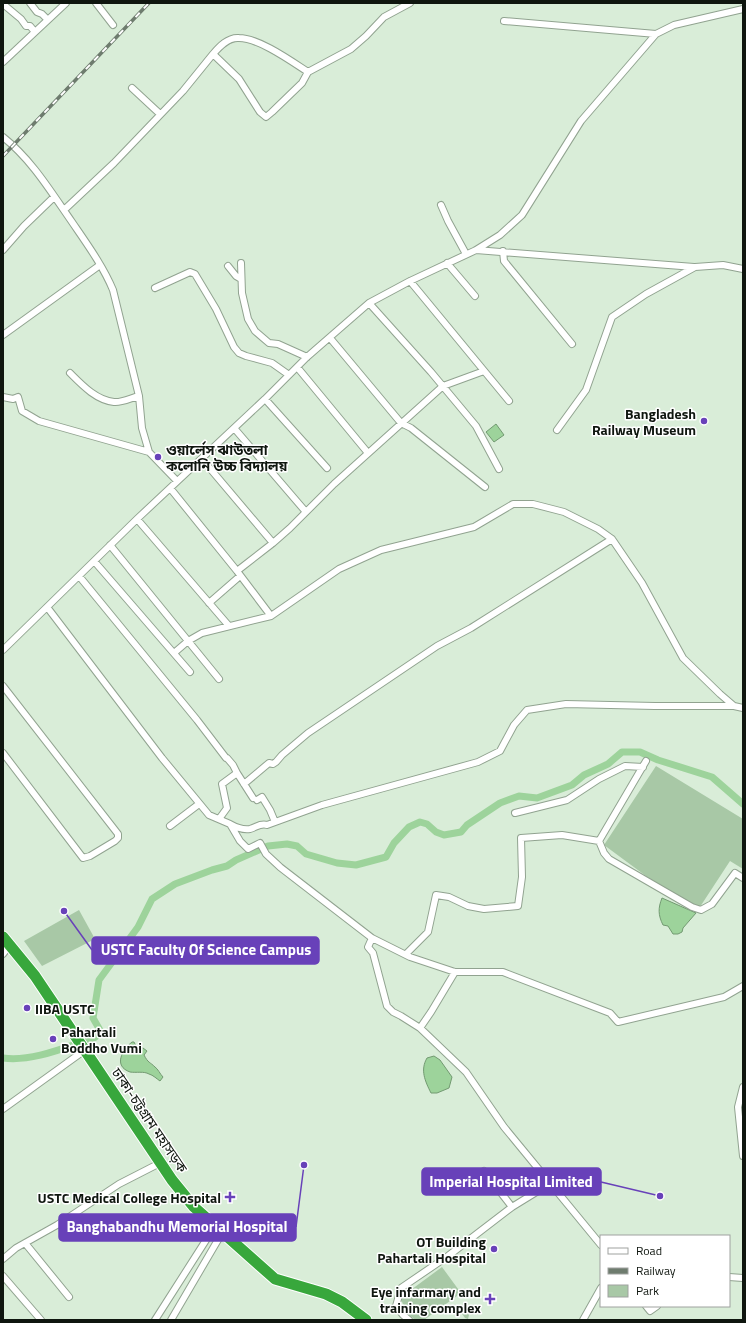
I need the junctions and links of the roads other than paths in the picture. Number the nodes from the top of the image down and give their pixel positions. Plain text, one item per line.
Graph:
1 (30, 3) edge
2 (66, 3) edge
3 (96, 3) edge
4 (410, 3) edge
5 (3, 4) edge
6 (743, 9) edge
7 (48, 20) junction
8 (504, 20) dead end
9 (113, 24) dead end
10 (35, 32) junction
11 (656, 34) junction
12 (213, 54) junction
13 (3, 62) edge
14 (308, 72) junction
15 (132, 88) dead end
16 (160, 114) junction
17 (3, 137) edge
18 (54, 197) junction
19 (441, 205) dead end
20 (64, 210) junction
21 (486, 244) junction
22 (3, 250) edge
23 (476, 250) junction
24 (492, 251) junction
25 (503, 251) junction
26 (466, 254) junction
27 (504, 261) junction
28 (241, 263) dead end
29 (447, 263) junction
30 (100, 265) junction
31 (228, 266) dead end
32 (695, 267) junction
33 (743, 269) edge
34 (241, 279) junction
35 (410, 281) junction
36 (155, 288) dead end
37 (475, 296) dead end
38 (369, 303) junction
39 (3, 335) edge
40 (330, 338) junction
41 (572, 344) dead end
42 (307, 357) junction
43 (297, 367) junction
44 (484, 371) junction
45 (70, 372) dead end
46 (290, 375) junction
47 (443, 386) junction
48 (139, 396) junction
49 (3, 397) edge
50 (265, 399) junction
51 (509, 401) dead end
52 (401, 423) junction
53 (234, 428) junction
54 (558, 430) dead end
55 (149, 452) junction
56 (368, 453) junction
57 (202, 458) junction
58 (327, 468) dead end
59 (499, 469) dead end
60 (177, 481) junction
61 (485, 487) dead end
62 (170, 488) junction
63 (306, 512) junction
64 (137, 519) junction
65 (612, 539) junction
66 (273, 544) junction
67 (110, 545) junction
68 (94, 560) junction
69 (239, 574) junction
70 (79, 576) junction
71 (209, 603) junction
72 (47, 607) junction
73 (271, 616) junction
74 (229, 626) junction
75 (188, 641) junction
76 (3, 650) edge
77 (174, 653) junction
78 (190, 672) dead end
79 (219, 679) dead end
80 (3, 686) edge
81 (734, 706) junction
82 (743, 708) edge
83 (3, 753) edge
84 (237, 774) junction
85 (244, 784) junction
86 (199, 804) junction
87 (516, 813) dead end
88 (219, 819) junction
89 (275, 822) junction
90 (230, 824) junction
91 (170, 826) dead end
92 (599, 841) junction
93 (743, 878) edge
94 (372, 938) junction
95 (5, 945) edge
96 (406, 954) junction
97 (455, 972) junction
98 (743, 986) edge
99 (420, 1028) junction
100 (82, 1046) junction
101 (743, 1087) edge
102 (3, 1109) edge
103 (743, 1156) edge
104 (160, 1162) junction
105 (484, 1171) dead end
106 (551, 1183) junction
107 (512, 1207) junction
108 (213, 1225) junction
109 (222, 1233) junction
110 (25, 1243) junction
111 (600, 1243) edge
112 (4, 1256) edge
113 (3, 1276) edge
114 (730, 1277) edge
115 (743, 1278) edge
116 (600, 1290) edge
117 (69, 1297) dead end
118 (647, 1307) edge
119 (655, 1307) edge
120 (41, 1320) edge
121 (155, 1320) edge
122 (171, 1320) edge
123 (366, 1320) edge
124 (409, 1320) edge
125 (583, 1320) edge

1 - 7 street
2 - 7 street
3 - 9 street
4 - 14 street
5 - 10 street
6 - 11 street
7 - 10 street
8 - 11 street
10 - 13 street
11 - 21 street
12 - 14 street
12 - 14 street
12 - 16 street
15 - 16 street
16 - 20 street
17 - 18 street
18 - 20 street
18 - 22 street
19 - 26 street
20 - 30 street
21 - 23 street
21 - 24 street
23 - 24 street
23 - 26 street
24 - 25 street
24 - 27 street
25 - 27 street
25 - 32 street
26 - 29 street
27 - 41 street
28 - 34 street
29 - 35 street
29 - 37 street
30 - 39 street
30 - 48 street
31 - 34 street
32 - 33 street
32 - 54 street
34 - 42 street
35 - 38 street
35 - 44 street
36 - 46 street
38 - 40 street
38 - 47 street
40 - 42 street
40 - 52 street
42 - 43 street
43 - 46 street
43 - 56 street
44 - 47 street
44 - 51 street
45 - 48 street
46 - 50 street
47 - 52 street
47 - 59 street
48 - 55 street
49 - 55 street
50 - 53 street
50 - 58 street
52 - 56 street
52 - 61 street
53 - 57 street
53 - 63 street
55 - 60 street
56 - 63 street
57 - 60 street
57 - 66 street
60 - 62 street
62 - 64 street
62 - 69 street
63 - 66 street
64 - 67 street
64 - 71 street
65 - 73 street
65 - 81 street
65 - 85 street
66 - 69 street
67 - 68 street
67 - 75 street
68 - 70 street
68 - 77 street
69 - 71 street
69 - 73 street
70 - 72 street
70 - 84 street
71 - 74 street
72 - 76 street
72 - 86 street
73 - 74 street
74 - 75 street
75 - 77 street
75 - 79 street
77 - 78 street
80 - 83 street
81 - 82 street
81 - 89 street
84 - 85 street
84 - 88 street
85 - 89 street
86 - 88 street
86 - 91 street
87 - 92 street
88 - 90 street
89 - 90 street
90 - 94 street
92 - 93 street
92 - 96 street
94 - 96 street
94 - 99 street
95 - 100 highway, ঢাকা-চট্টগ্রাম মহাসড়ক
96 - 97 street
97 - 98 street
97 - 99 street
99 - 106 street
100 - 102 street
100 - 104 highway, ঢাকা-চট্টগ্রাম মহাসড়ক
101 - 103 street
104 - 108 highway, ঢাকা-চট্টগ্রাম মহাসড়ক
104 - 110 street
105 - 107 street
106 - 107 street
106 - 111 street
107 - 124 street
108 - 109 highway, ঢাকা-চট্টগ্রাম মহাসড়ক
108 - 121 street
109 - 122 street
109 - 123 highway, ঢাকা-চট্টগ্রাম মহাসড়ক
110 - 112 street
110 - 117 street
113 - 120 street
114 - 115 street
116 - 125 street
118 - 119 street

